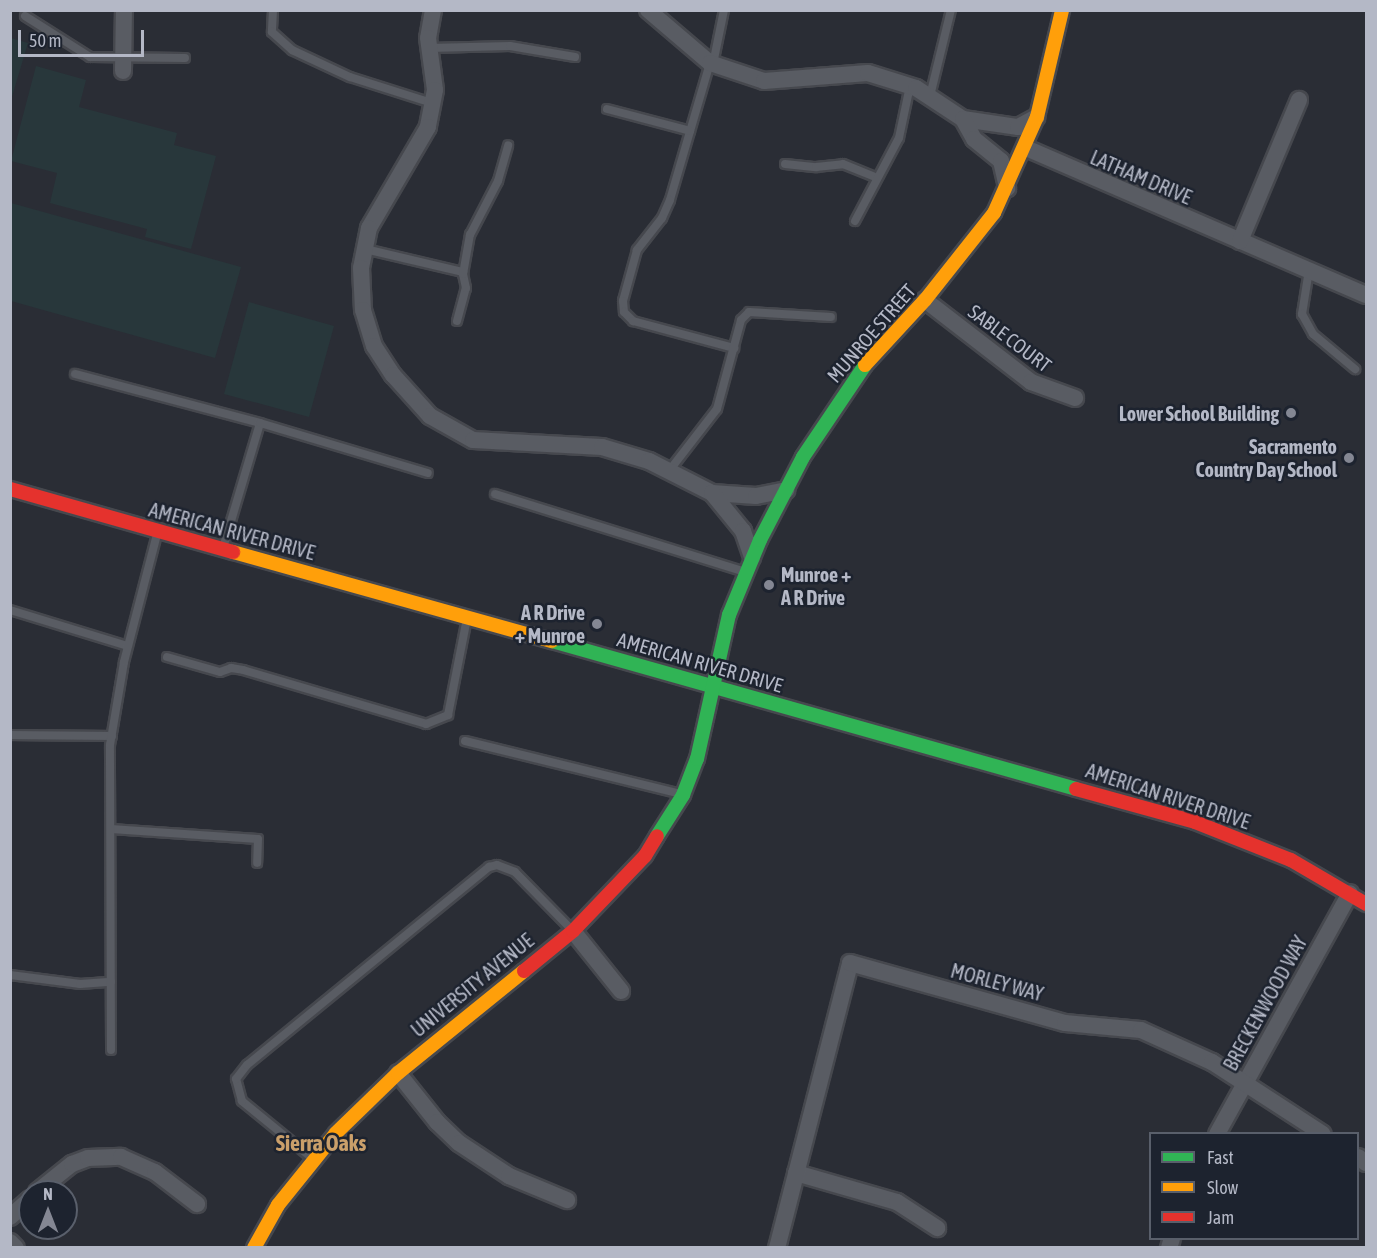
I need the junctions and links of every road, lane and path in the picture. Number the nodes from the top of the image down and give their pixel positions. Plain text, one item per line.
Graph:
1 (124, 10) edge
2 (273, 10) edge
3 (433, 10) edge
4 (648, 10) edge
5 (724, 10) edge
6 (951, 10) edge
7 (1062, 10) edge
8 (25, 16) dead end
9 (429, 48) junction
10 (575, 57) dead end
11 (185, 58) dead end
12 (123, 64) junction
13 (711, 64) junction
14 (910, 86) junction
15 (930, 96) junction
16 (1299, 100) dead end
17 (432, 103) junction
18 (607, 109) dead end
19 (1037, 117) junction
20 (963, 119) junction
21 (690, 131) junction
22 (508, 145) dead end
23 (1026, 148) junction
24 (785, 164) dead end
25 (877, 178) junction
26 (1007, 189) junction
27 (855, 221) dead end
28 (1240, 242) junction
29 (365, 249) junction
30 (1309, 270) junction
31 (463, 272) junction
32 (1366, 295) edge
33 (925, 300) junction
34 (831, 317) dead end
35 (457, 321) dead end
36 (734, 348) junction
37 (1355, 369) dead end
38 (75, 374) dead end
39 (1075, 398) dead end
40 (260, 423) junction
41 (669, 471) junction
42 (428, 473) dead end
43 (10, 489) edge
44 (786, 490) junction
45 (712, 493) junction
46 (495, 494) dead end
47 (158, 530) junction
48 (223, 548) junction
49 (749, 565) junction
50 (10, 610) edge
51 (468, 616) junction
52 (128, 646) junction
53 (167, 657) dead end
54 (712, 686) junction
55 (10, 735) edge
56 (112, 736) junction
57 (465, 741) dead end
58 (683, 795) junction
59 (111, 830) junction
60 (257, 863) dead end
61 (1350, 893) junction
62 (1366, 904) edge
63 (573, 931) junction
64 (10, 975) edge
65 (111, 982) junction
66 (621, 991) dead end
67 (111, 1050) dead end
68 (398, 1073) junction
69 (1245, 1082) junction
70 (1218, 1132) edge
71 (1320, 1132) edge
72 (313, 1159) junction
73 (796, 1173) junction
74 (52, 1180) edge
75 (567, 1200) dead end
76 (197, 1204) dead end
77 (937, 1228) dead end
78 (10, 1242) edge
79 (16, 1248) edge
80 (254, 1248) edge
81 (777, 1248) edge

1 - 12 street
2 - 17 lane
3 - 9 street
4 - 13 street
5 - 13 lane
6 - 15 lane
7 - 19 street, MUNROE STREET
8 - 12 lane
9 - 10 lane
9 - 17 street
11 - 12 lane
13 - 14 street
13 - 21 lane
14 - 15 street
14 - 25 lane
15 - 20 street
16 - 28 street
17 - 29 street
18 - 21 lane
19 - 20 street
19 - 23 street, MUNROE STREET
20 - 26 street
21 - 36 lane
22 - 31 lane
23 - 26 street, MUNROE STREET
23 - 28 street, LATHAM DRIVE
24 - 25 lane
25 - 27 lane
26 - 33 street, MUNROE STREET
28 - 30 street, LATHAM DRIVE
29 - 31 lane
29 - 41 street
30 - 32 street, LATHAM DRIVE
30 - 37 lane
31 - 35 lane
33 - 39 street, SABLE COURT
33 - 44 street, MUNROE STREET
34 - 36 lane
36 - 41 lane
38 - 40 lane
40 - 42 lane
40 - 48 lane
41 - 45 street
43 - 47 street, AMERICAN RIVER DRIVE
44 - 45 street
44 - 49 street, MUNROE STREET
45 - 49 street
46 - 49 lane
47 - 48 street, AMERICAN RIVER DRIVE
47 - 52 lane
48 - 51 street, AMERICAN RIVER DRIVE
49 - 54 street, MUNROE STREET
50 - 52 lane
51 - 53 lane
51 - 54 street, AMERICAN RIVER DRIVE
52 - 56 lane
54 - 58 street, UNIVERSITY AVENUE
54 - 61 street, AMERICAN RIVER DRIVE
55 - 56 lane
56 - 59 lane
57 - 58 lane
58 - 63 street, UNIVERSITY AVENUE
59 - 60 lane
59 - 65 lane
61 - 62 street, AMERICAN RIVER DRIVE
61 - 69 street, BRECKENWOOD WAY
63 - 66 street
63 - 68 street, UNIVERSITY AVENUE
63 - 72 lane
64 - 65 lane
65 - 67 lane
68 - 72 street, UNIVERSITY AVENUE
68 - 75 street
69 - 70 street, BRECKENWOOD WAY
69 - 71 street, MORLEY WAY
69 - 73 street, MORLEY WAY
72 - 80 street, UNIVERSITY AVENUE
73 - 77 street
73 - 81 street, MORLEY WAY
74 - 76 street
78 - 79 street

